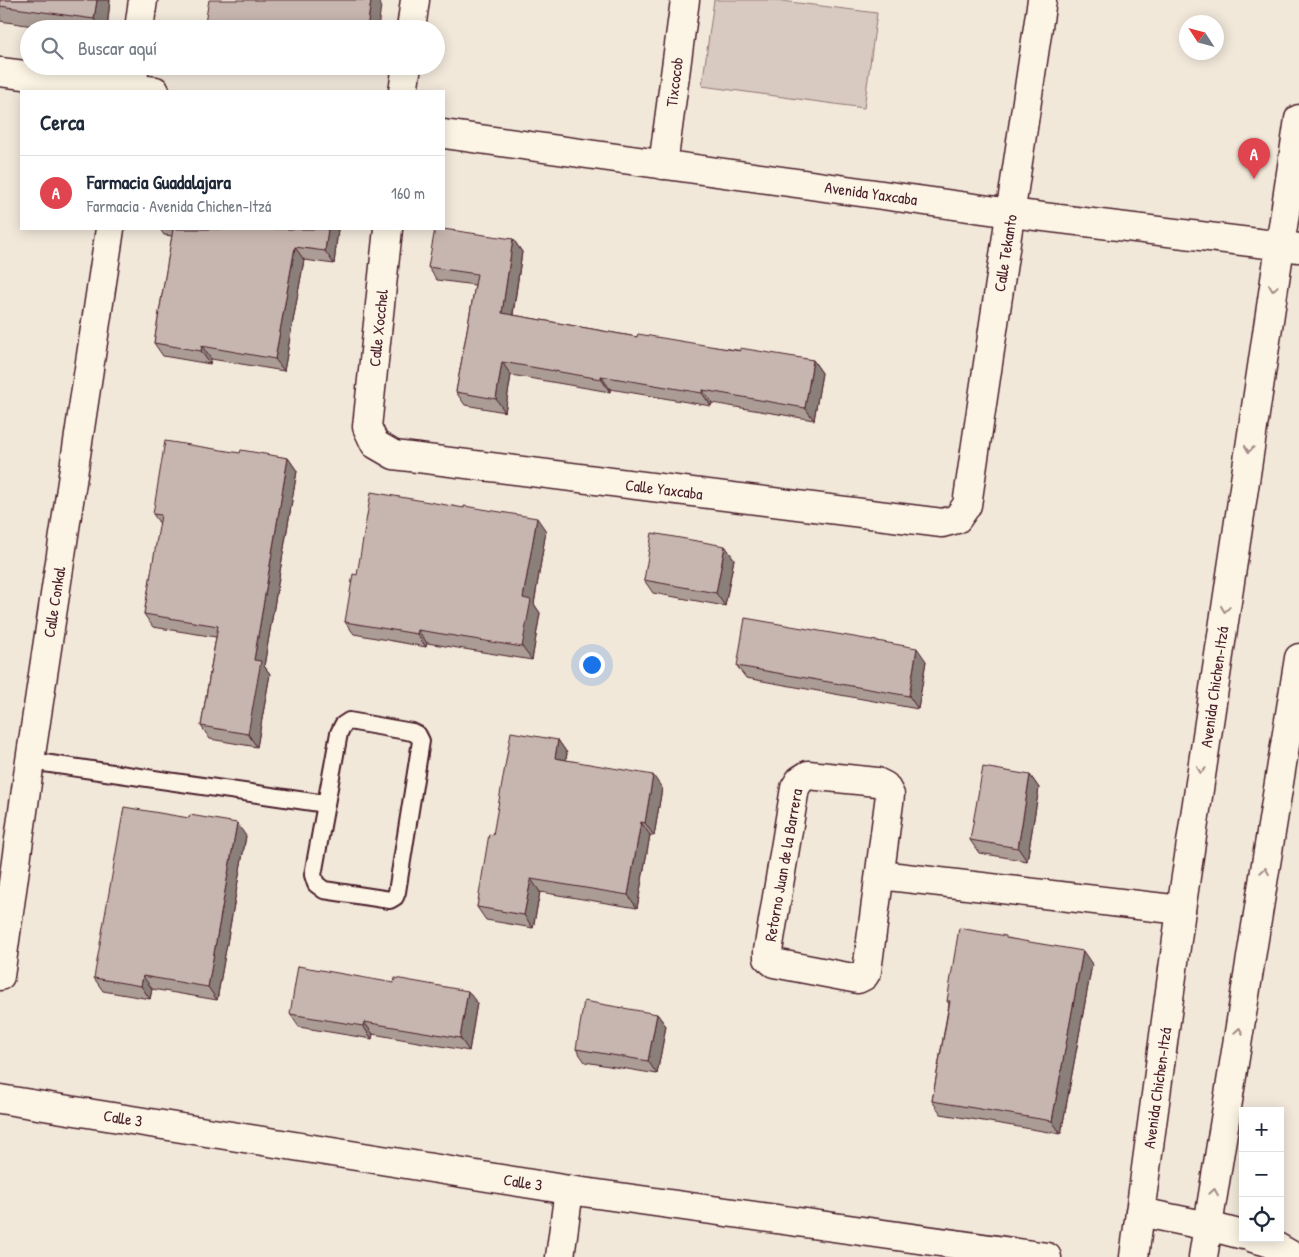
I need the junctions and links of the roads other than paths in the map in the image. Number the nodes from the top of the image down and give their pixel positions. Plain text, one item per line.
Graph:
1 (143, 0) edge
2 (414, 0) edge
3 (685, 0) edge
4 (1042, 0) edge
5 (141, 20) edge
6 (412, 20) edge
7 (0, 72) edge
8 (20, 74) edge
9 (34, 75) edge
10 (405, 75) edge
11 (138, 84) edge
12 (404, 90) edge
13 (1299, 119) edge
14 (445, 134) edge
15 (663, 165) junction
16 (1011, 213) junction
17 (110, 230) edge
18 (388, 230) edge
19 (1289, 247) edge
20 (367, 427) joint
21 (967, 505) joint
22 (1299, 658) edge
23 (30, 761) junction
24 (326, 804) junction
25 (880, 875) junction
26 (1180, 910) junction
27 (0, 976) edge
28 (0, 1099) edge
29 (569, 1190) junction
30 (1140, 1212) junction
31 (1208, 1226) junction
32 (1239, 1235) edge
33 (1268, 1242) edge
34 (560, 1257) edge
35 (1047, 1257) edge
36 (1134, 1257) edge
37 (1203, 1257) edge
38 (1294, 1257) edge

1 - 5 street
2 - 6 street
3 - 15 street, Tixcocob
4 - 16 street, Calle Tekanto
7 - 8 street
9 - 11 street
10 - 12 street
13 - 19 street, Avenida Chichen-Itzá
14 - 15 street, Avenida Yaxcaba
15 - 16 street, Avenida Yaxcaba
16 - 19 street, Avenida Yaxcaba
16 - 21 street, Calle Tekanto
17 - 23 street, Calle Conkal
18 - 20 street, Calle Xocchel
19 -> 26 street, Avenida Chichen-Itzá
20 - 21 street, Calle Yaxcaba
31 -> 22 street
23 - 24 lane
23 - 27 street, Calle Conkal
24 - 24 lane
25 - 25 street, Retorno Juan de la Barrera
25 - 26 street
26 - 30 street, Avenida Chichen-Itzá
28 - 29 street, Calle 3
29 - 34 street
29 - 35 street, Calle 3
30 - 31 street
30 - 36 street, Avenida Chichen-Itzá
31 - 32 street
31 - 37 street
33 - 38 street

